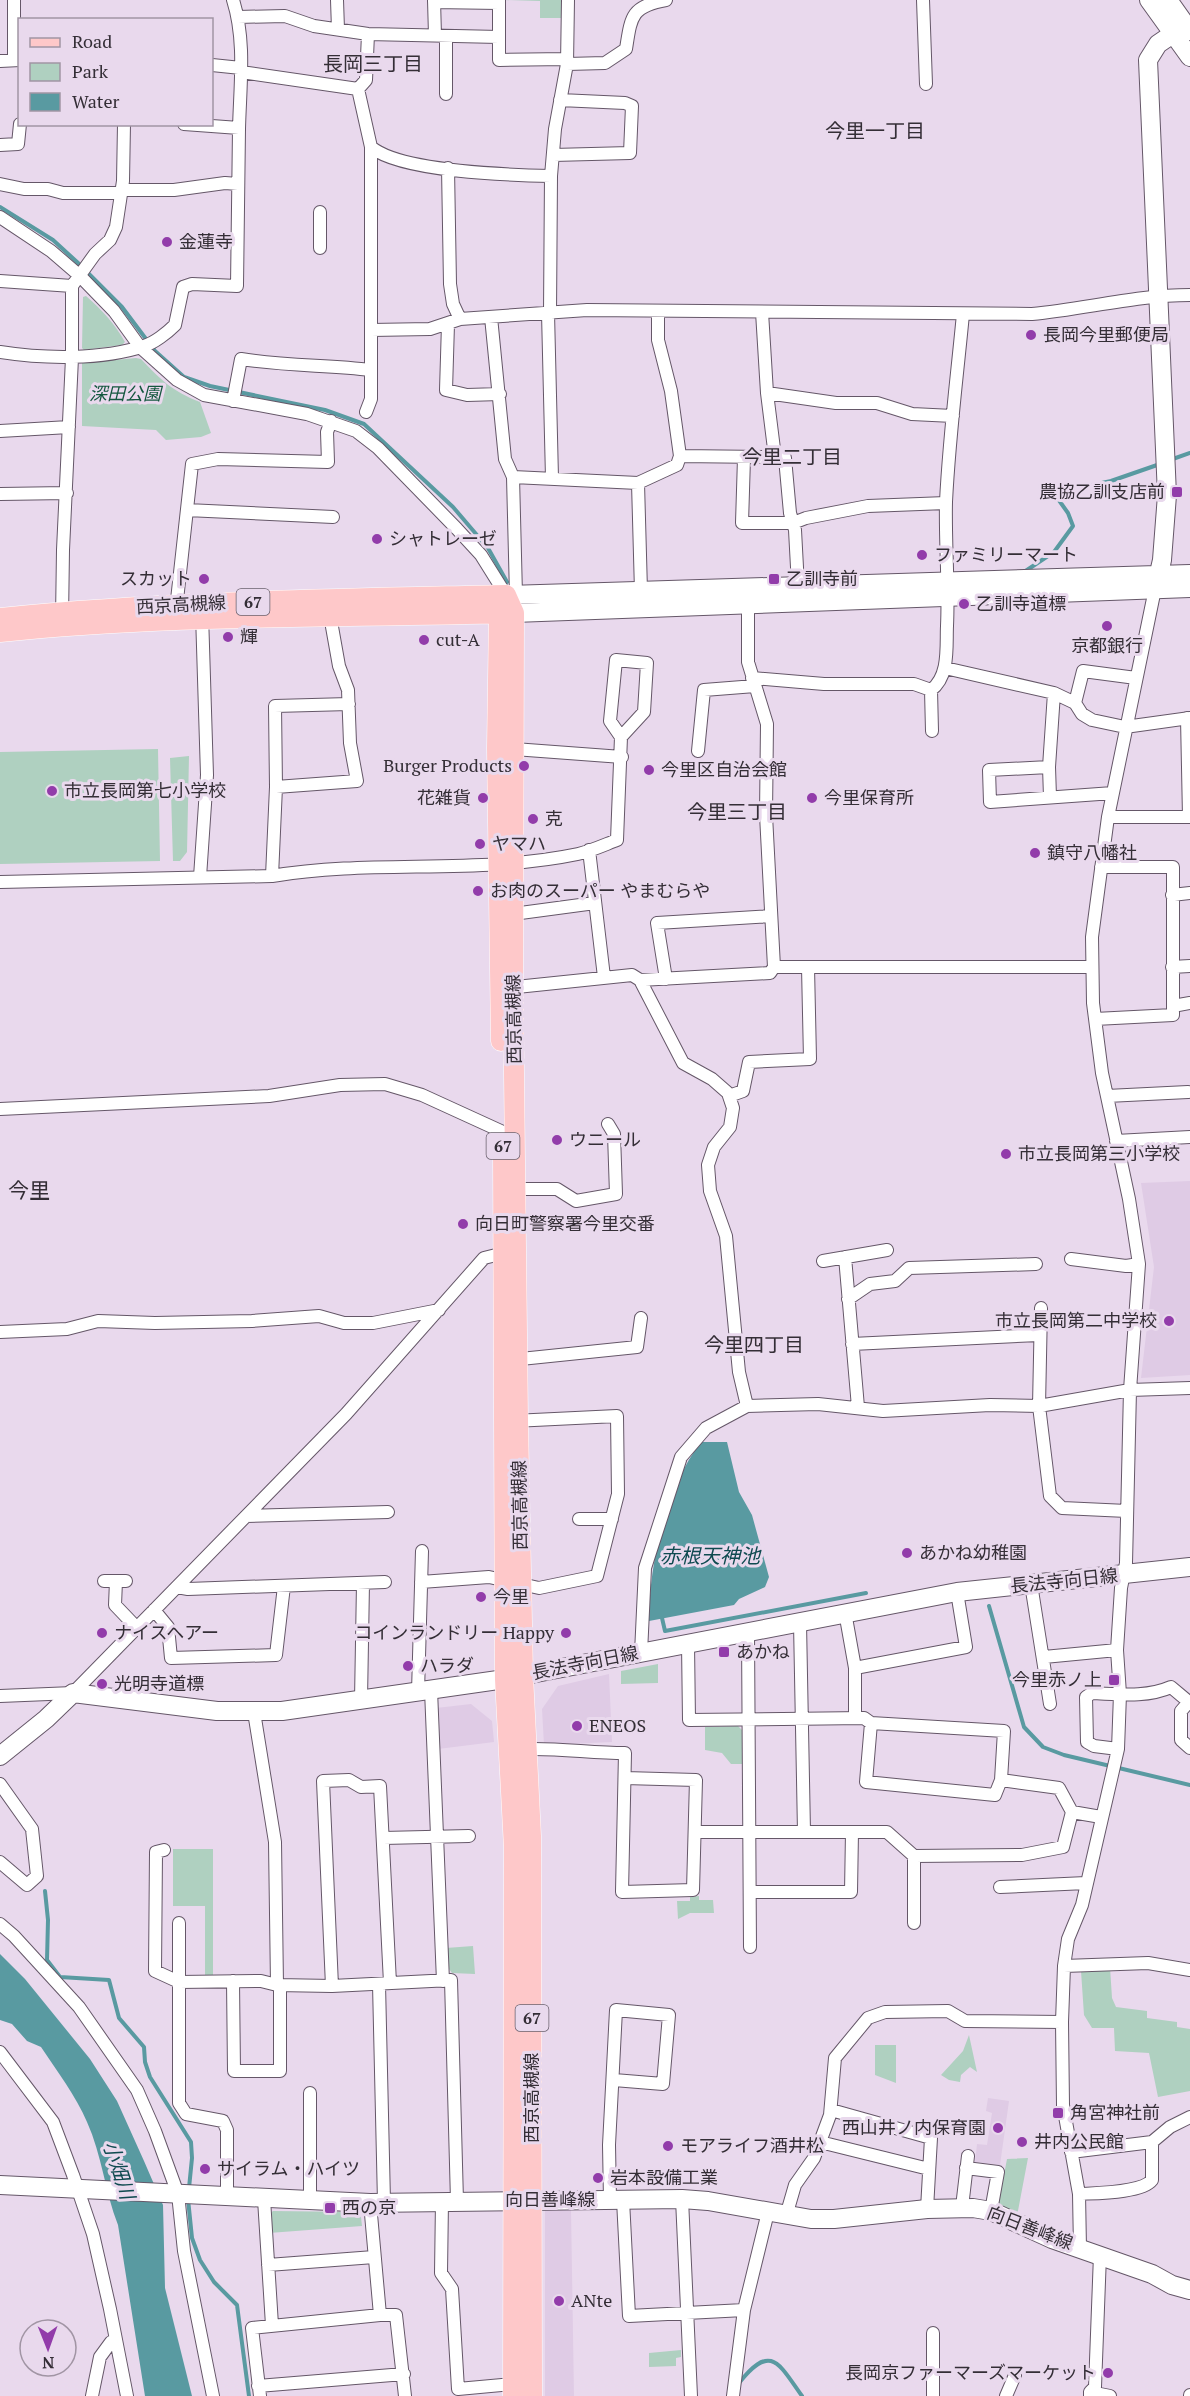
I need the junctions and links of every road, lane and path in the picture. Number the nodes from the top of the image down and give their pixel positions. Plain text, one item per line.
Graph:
1 (14, 0) edge
2 (233, 0) edge
3 (337, 0) edge
4 (568, 0) edge
5 (666, 0) edge
6 (923, 0) edge
7 (1149, 0) edge
8 (1168, 0) edge
9 (434, 1) edge
10 (499, 2) edge
11 (238, 17) junction
12 (338, 29) junction
13 (1183, 30) edge
14 (368, 34) junction
15 (440, 36) junction
16 (499, 37) junction
17 (1190, 57) edge
18 (17, 60) edge
19 (0, 61) edge
20 (567, 61) junction
21 (213, 65) edge
22 (241, 70) junction
23 (926, 84) dead end
24 (358, 89) junction
25 (446, 94) dead end
26 (560, 100) junction
27 (20, 126) edge
28 (124, 126) edge
29 (211, 126) edge
30 (239, 128) junction
31 (0, 145) edge
32 (371, 147) junction
33 (553, 155) junction
34 (448, 168) junction
35 (551, 176) junction
36 (0, 184) edge
37 (238, 184) junction
38 (122, 192) junction
39 (320, 212) dead end
40 (0, 217) edge
41 (320, 248) dead end
42 (80, 274) junction
43 (0, 281) edge
44 (1158, 295) junction
45 (1190, 295) edge
46 (658, 311) junction
47 (762, 312) junction
48 (549, 313) junction
49 (963, 314) junction
50 (491, 317) junction
51 (460, 319) junction
52 (448, 324) junction
53 (371, 330) junction
54 (146, 344) junction
55 (0, 352) edge
56 (72, 358) junction
57 (371, 370) junction
58 (767, 393) junction
59 (500, 394) junction
60 (233, 401) junction
61 (366, 412) dead end
62 (953, 416) junction
63 (331, 421) junction
64 (69, 427) junction
65 (0, 431) edge
66 (680, 456) junction
67 (775, 457) junction
68 (744, 458) junction
69 (513, 477) junction
70 (552, 478) junction
71 (638, 483) junction
72 (67, 493) junction
73 (0, 494) edge
74 (946, 504) junction
75 (187, 510) junction
76 (333, 517) dead end
77 (793, 523) junction
78 (1190, 574) edge
79 (1157, 582) junction
80 (798, 586) junction
81 (1190, 588) edge
82 (948, 589) junction
83 (641, 591) junction
84 (509, 604) junction
85 (747, 605) junction
86 (329, 608) junction
87 (202, 611) junction
88 (176, 612) junction
89 (0, 618) edge
90 (62, 619) junction
91 (0, 632) edge
92 (945, 668) junction
93 (1136, 678) junction
94 (754, 682) junction
95 (931, 690) junction
96 (1054, 693) junction
97 (1075, 703) junction
98 (349, 704) junction
99 (1188, 718) edge
100 (1125, 727) junction
101 (932, 731) dead end
102 (621, 737) junction
103 (514, 749) junction
104 (698, 751) dead end
105 (622, 757) junction
106 (1049, 767) junction
107 (276, 787) junction
108 (1113, 792) junction
109 (1050, 797) junction
110 (1108, 817) junction
111 (1190, 817) edge
112 (589, 850) junction
113 (506, 864) junction
114 (1101, 867) junction
115 (272, 876) junction
116 (200, 877) junction
117 (0, 882) edge
118 (1190, 893) edge
119 (1172, 895) junction
120 (595, 903) junction
121 (513, 914) junction
122 (771, 916) junction
123 (1190, 966) edge
124 (808, 967) junction
125 (1092, 967) junction
126 (1172, 967) junction
127 (774, 968) junction
128 (604, 977) junction
129 (666, 979) junction
130 (640, 980) junction
131 (506, 988) junction
132 (1190, 1003) edge
133 (1173, 1006) junction
134 (1095, 1019) junction
135 (1188, 1092) dead end
136 (729, 1096) junction
137 (1107, 1096) junction
138 (0, 1109) edge
139 (608, 1124) dead end
140 (503, 1132) junction
141 (1190, 1137) edge
142 (1116, 1141) junction
143 (509, 1189) junction
144 (887, 1250) dead end
145 (504, 1253) junction
146 (844, 1257) junction
147 (1071, 1259) dead end
148 (823, 1261) dead end
149 (1036, 1264) dead end
150 (1139, 1264) junction
151 (848, 1299) junction
152 (1041, 1308) dead end
153 (439, 1310) junction
154 (641, 1318) dead end
155 (0, 1332) edge
156 (1039, 1335) junction
157 (852, 1344) junction
158 (511, 1360) junction
159 (1190, 1388) edge
160 (1130, 1390) junction
161 (747, 1406) junction
162 (1039, 1406) junction
163 (858, 1407) junction
164 (511, 1421) junction
165 (1127, 1511) junction
166 (388, 1512) dead end
167 (246, 1516) junction
168 (579, 1519) dead end
169 (612, 1519) junction
170 (422, 1551) dead end
171 (1190, 1567) edge
172 (1123, 1575) junction
173 (116, 1581) dead end
174 (385, 1582) dead end
175 (421, 1582) junction
176 (513, 1582) junction
177 (363, 1583) junction
178 (1031, 1584) junction
179 (284, 1586) junction
180 (177, 1587) junction
181 (957, 1592) junction
182 (154, 1610) junction
183 (844, 1612) junction
184 (800, 1623) junction
185 (137, 1628) junction
186 (748, 1633) junction
187 (688, 1644) junction
188 (1117, 1650) junction
189 (641, 1653) junction
190 (1044, 1657) junction
191 (855, 1668) junction
192 (514, 1677) junction
193 (424, 1691) junction
194 (73, 1693) junction
195 (1120, 1694) junction
196 (0, 1696) edge
197 (361, 1700) junction
198 (1189, 1703) edge
199 (1050, 1704) dead end
200 (254, 1712) junction
201 (855, 1718) junction
202 (748, 1719) junction
203 (803, 1719) junction
204 (871, 1724) junction
205 (1190, 1748) edge
206 (527, 1749) junction
207 (1117, 1753) junction
208 (0, 1756) edge
209 (625, 1778) junction
210 (1001, 1780) junction
211 (0, 1784) edge
212 (1072, 1812) junction
213 (1101, 1817) junction
214 (694, 1832) junction
215 (750, 1832) junction
216 (804, 1832) junction
217 (852, 1832) junction
218 (438, 1836) junction
219 (469, 1836) dead end
220 (382, 1838) junction
221 (164, 1850) dead end
222 (914, 1856) junction
223 (0, 1862) edge
224 (1086, 1882) junction
225 (1000, 1887) dead end
226 (750, 1892) junction
227 (179, 1923) dead end
228 (914, 1923) dead end
229 (0, 1924) edge
230 (750, 1947) dead end
231 (1064, 1966) junction
232 (523, 1970) junction
233 (1190, 1970) edge
234 (233, 1981) junction
235 (443, 1981) junction
236 (179, 1982) junction
237 (279, 1984) junction
238 (385, 1984) junction
239 (332, 1986) junction
240 (1062, 2022) junction
241 (0, 2052) edge
242 (614, 2080) junction
243 (310, 2093) dead end
244 (831, 2110) junction
245 (1190, 2117) edge
246 (820, 2142) junction
247 (1152, 2142) junction
248 (1071, 2152) junction
249 (929, 2169) junction
250 (0, 2185) edge
251 (84, 2190) junction
252 (182, 2194) junction
253 (1079, 2194) junction
254 (227, 2197) junction
255 (264, 2199) junction
256 (682, 2199) junction
257 (310, 2200) junction
258 (522, 2200) junction
259 (616, 2200) junction
260 (449, 2201) junction
261 (377, 2203) junction
262 (962, 2207) junction
263 (927, 2209) junction
264 (991, 2211) junction
265 (777, 2214) junction
266 (1080, 2248) junction
267 (1100, 2255) junction
268 (374, 2257) junction
269 (268, 2265) junction
270 (1190, 2290) edge
271 (744, 2310) junction
272 (687, 2313) junction
273 (380, 2315) junction
274 (272, 2325) junction
275 (933, 2333) dead end
276 (116, 2341) junction
277 (404, 2374) junction
278 (1015, 2375) dead end
279 (513, 2390) edge
280 (259, 2391) edge
281 (1090, 2394) edge
282 (92, 2396) edge
283 (126, 2396) edge
284 (213, 2396) edge
285 (405, 2396) edge
286 (532, 2396) edge
287 (691, 2396) edge
288 (733, 2396) edge
289 (933, 2396) edge
290 (1006, 2396) edge
291 (1110, 2396) edge

1 - 18 street
2 - 11 street
3 - 12 street
4 - 20 street
5 - 20 street
6 - 23 street
7 - 13 main road
8 - 13 main road
9 - 10 street
9 - 15 street
10 - 16 street
11 - 12 street
11 - 22 street
12 - 14 street
13 - 17 main road
13 - 44 main road
14 - 15 street
14 - 24 street
15 - 16 street
15 - 25 street
16 - 20 street
18 - 19 street
20 - 26 street
21 - 22 street
22 - 24 street
22 - 30 street
24 - 32 street
26 - 33 street
26 - 33 street
27 - 31 street
28 - 38 street
29 - 30 street
30 - 37 street
32 - 34 street
32 - 53 street
33 - 35 street
34 - 35 street
34 - 51 street
35 - 48 street
36 - 38 street
37 - 38 street
37 - 54 street
38 - 42 street
39 - 41 street
40 - 42 street
42 - 43 street
42 - 54 street
42 - 56 street
44 - 45 street
44 - 49 street
44 - 79 main road
46 - 47 street
46 - 48 street
46 - 66 street
47 - 49 street
47 - 58 street
48 - 50 street
48 - 70 street
49 - 62 street
50 - 51 street
50 - 59 street
51 - 52 street
52 - 53 street
52 - 59 street
53 - 57 street
54 - 56 street
54 - 60 street
55 - 56 street
56 - 64 street
57 - 60 street
57 - 61 street
58 - 62 street
58 - 67 street
59 - 69 street
60 - 63 street
62 - 74 street
63 - 75 street
63 - 84 street
64 - 65 street
64 - 72 street
66 - 68 street
66 - 71 street
67 - 68 street
67 - 77 street
68 - 77 street
69 - 70 street
69 - 84 street
70 - 71 street
71 - 83 street
72 - 73 street
72 - 90 street
74 - 77 street
74 - 82 street
75 - 76 street
75 - 88 street
77 - 80 street
78 - 79 main road
79 - 81 main road
79 - 82 main road
79 - 93 street
80 - 82 main road
80 - 83 main road
82 - 85 main road
82 - 92 street
83 - 84 main road
84 - 85 main road
84 - 86 main road, 西京高槻線 / 67
84 - 103 main road, 西京高槻線 / 67
84 - 113 main road, 西京高槻線 / 67
85 - 94 street
86 - 87 main road, 西京高槻線 / 67
86 - 98 street
87 - 88 main road, 西京高槻線 / 67
87 - 116 street
88 - 90 main road, 西京高槻線 / 67
89 - 90 main road, 西京高槻線 / 67
90 - 91 main road, 西京高槻線 / 67
92 - 95 street
92 - 96 street
93 - 97 street
93 - 100 street
94 - 95 street
94 - 104 street
94 - 122 street
95 - 101 street
96 - 97 street
96 - 106 street
97 - 100 street
98 - 107 street
98 - 107 street
99 - 100 street
99 - 111 street
100 - 108 street
102 - 102 street
102 - 105 street
103 - 105 street
103 - 113 main road, 西京高槻線 / 67
105 - 112 street
106 - 109 street
106 - 109 street
107 - 115 street
108 - 109 street
108 - 110 street
110 - 111 street
110 - 114 street
112 - 113 street
112 - 120 street
113 - 115 street
113 - 121 main road, 西京高槻線 / 67
113 - 131 main road, 西京高槻線 / 67
114 - 119 street
114 - 125 street
115 - 116 street
116 - 117 street
118 - 119 street
119 - 126 street
120 - 121 street
120 - 128 street
121 - 131 main road, 西京高槻線 / 67
122 - 127 street
122 - 129 street
123 - 126 street
124 - 125 street
124 - 127 street
124 - 136 street
125 - 134 street
126 - 133 street
127 - 129 street
128 - 130 street
128 - 131 street
129 - 130 street
130 - 136 street
131 - 140 main road, 西京高槻線 / 67
131 - 143 main road, 西京高槻線 / 67
132 - 133 street
133 - 134 street
134 - 137 street
135 - 137 street
136 - 161 street
137 - 142 street
138 - 140 street
139 - 143 street
140 - 143 main road, 西京高槻線 / 67
141 - 142 street
142 - 150 street
143 - 145 main road, 西京高槻線 / 67
143 - 158 main road, 西京高槻線 / 67
144 - 146 street
145 - 153 street
145 - 158 main road, 西京高槻線 / 67
146 - 148 street
146 - 151 street
147 - 150 street
149 - 151 street
150 - 160 street
151 - 157 street
152 - 156 street
153 - 155 street
153 - 167 street
154 - 158 street
156 - 157 street
156 - 162 street
157 - 163 street
158 - 164 main road, 西京高槻線 / 67
159 - 160 street
160 - 162 street
160 - 165 street
161 - 163 street
161 - 189 street
162 - 163 street
162 - 165 street
164 - 169 street
164 - 176 main road, 西京高槻線 / 67
165 - 172 street
166 - 167 street
167 - 180 street
168 - 169 street
169 - 176 street
170 - 175 street
171 - 172 main road, 長法寺向日線
172 - 178 main road, 長法寺向日線
172 - 188 street
173 - 185 street
174 - 177 street
175 - 176 street
175 - 193 street
176 - 192 main road, 西京高槻線 / 67
177 - 179 street
177 - 197 street
178 - 181 main road, 長法寺向日線
178 - 190 street
179 - 180 street
179 - 182 street
180 - 182 street
181 - 183 main road, 長法寺向日線
181 - 191 street
182 - 185 street
183 - 184 main road, 長法寺向日線
183 - 191 street
184 - 186 main road, 長法寺向日線
184 - 203 street
185 - 194 street
186 - 187 main road, 長法寺向日線
186 - 202 street
187 - 189 main road, 長法寺向日線
187 - 202 street
188 - 190 street
188 - 195 street
189 - 192 main road, 長法寺向日線
190 - 199 street
191 - 201 street
192 - 193 main road, 長法寺向日線
192 - 206 main road, 西京高槻線 / 67
192 - 232 main road, 西京高槻線 / 67
193 - 197 main road, 長法寺向日線
193 - 218 street
194 - 196 street
194 - 200 main road, 長法寺向日線
194 - 208 main road
195 - 198 street
195 - 207 street
195 - 207 street
197 - 200 main road, 長法寺向日線
198 - 205 street
200 - 237 street
201 - 203 street
201 - 204 street
202 - 203 street
202 - 215 street
203 - 216 street
204 - 210 street
204 - 210 street
206 - 209 street
206 - 232 main road, 西京高槻線 / 67
207 - 213 street
209 - 214 street
209 - 214 street
210 - 212 street
211 - 223 street
212 - 213 street
212 - 222 street
213 - 224 street
214 - 215 street
215 - 216 street
215 - 226 street
216 - 217 street
217 - 222 street
217 - 226 street
218 - 219 street
218 - 220 street
218 - 235 street
220 - 238 street
220 - 239 street
221 - 236 street
222 - 228 street
224 - 225 street
224 - 231 street
226 - 230 street
227 - 236 street
229 - 252 street
231 - 233 street
231 - 240 street
232 - 258 main road, 西京高槻線 / 67
234 - 236 street
234 - 237 street
234 - 237 street
235 - 238 street
235 - 260 street
236 - 254 street
237 - 239 street
238 - 239 street
238 - 261 street
240 - 244 street
240 - 248 street
241 - 251 street
242 - 242 street
242 - 259 street
243 - 257 street
244 - 246 street
244 - 249 street
245 - 247 street
246 - 249 street
246 - 265 street
247 - 248 street
247 - 253 street
248 - 253 street
249 - 263 street
250 - 251 main road, 向日善峰線
251 - 252 main road, 向日善峰線
251 - 276 street
252 - 254 main road, 向日善峰線
252 - 284 street
253 - 266 street
254 - 255 main road, 向日善峰線
255 - 257 main road, 向日善峰線
255 - 269 street
256 - 259 main road, 向日善峰線
256 - 265 main road, 向日善峰線
256 - 272 street
257 - 261 main road, 向日善峰線
258 - 259 main road, 向日善峰線
258 - 260 main road, 向日善峰線
258 - 279 main road, 西京高槻線 / 67
258 - 286 main road, 西京高槻線 / 67
259 - 272 street
260 - 261 main road, 向日善峰線
260 - 279 street
261 - 268 street
262 - 263 main road, 向日善峰線
262 - 264 main road, 向日善峰線
262 - 264 street
263 - 265 main road, 向日善峰線
264 - 266 main road, 向日善峰線
265 - 271 street
266 - 267 main road, 向日善峰線
267 - 270 main road, 向日善峰線
267 - 281 street
268 - 269 street
268 - 273 street
269 - 274 street
271 - 272 street
271 - 288 street
272 - 287 street
273 - 274 street
273 - 277 street
274 - 280 street
275 - 289 street
276 - 282 street
276 - 283 street
277 - 280 street
277 - 285 street
278 - 290 street
281 - 291 street

